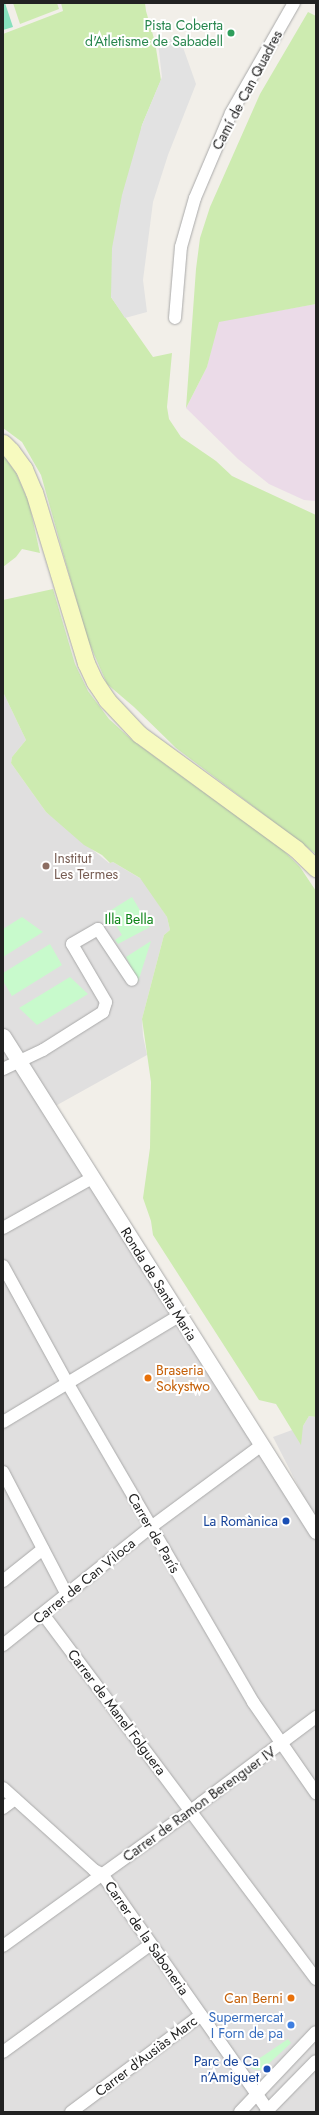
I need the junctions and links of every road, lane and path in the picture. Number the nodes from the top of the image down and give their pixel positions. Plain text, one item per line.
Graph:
1 (294, 3) edge
2 (175, 318) dead end
3 (3, 443) edge
4 (316, 868) edge
5 (132, 980) dead end
6 (3, 1036) edge
7 (19, 1061) junction
8 (3, 1069) edge
9 (92, 1178) junction
10 (3, 1228) edge
11 (3, 1266) edge
12 (179, 1316) junction
13 (68, 1384) junction
14 (3, 1422) edge
15 (262, 1445) junction
16 (3, 1472) edge
17 (151, 1527) junction
18 (316, 1530) edge
19 (43, 1549) junction
20 (3, 1581) edge
21 (67, 1595) junction
22 (43, 1614) junction
23 (6, 1640) edge
24 (316, 1717) edge
25 (282, 1744) junction
26 (3, 1788) edge
27 (316, 1793) edge
28 (15, 1799) junction
29 (3, 1808) edge
30 (190, 1811) junction
31 (102, 1874) junction
32 (151, 1944) junction
33 (3, 1946) edge
34 (316, 1979) edge
35 (201, 2015) junction
36 (316, 2032) edge
37 (3, 2052) edge
38 (316, 2061) edge
39 (257, 2094) junction
40 (267, 2111) edge
41 (71, 2112) edge
42 (240, 2112) edge

1 - 2 street, Camí de Can Quadres
3 - 4 main road
5 - 7 street
6 - 7 street, Ronda de Santa Maria
7 - 8 street
7 - 9 street, Ronda de Santa Maria
9 - 10 street
9 - 12 street, Ronda de Santa Maria
11 - 13 street, Carrer de París
12 - 13 street
12 - 15 street, Ronda de Santa Maria
13 - 14 street
13 - 17 street, Carrer de París
15 - 17 street, Carrer de Can Viloca
15 - 18 street, Ronda de Santa Maria
16 - 19 street
17 - 21 street, Carrer de Can Viloca
17 - 25 street, Carrer de París
19 - 20 street
19 - 21 street
21 - 22 street, Carrer de Can Viloca
22 - 23 street, Carrer de Can Viloca
22 - 30 street, Carrer de Manel Folguera
24 - 25 street, Carrer de Ramon Berenguer IV
25 - 27 street, Carrer de París
25 - 30 street, Carrer de Ramon Berenguer IV
26 - 28 street, Carrer de la Saboneria
28 - 29 street
28 - 31 street, Carrer de la Saboneria
30 - 31 street, Carrer de Ramon Berenguer IV
30 - 34 street, Carrer de Manel Folguera
31 - 32 street, Carrer de la Saboneria
31 - 33 street, Carrer de Ramon Berenguer IV
32 - 35 street, Carrer de la Saboneria
32 - 37 street
35 - 39 street, Carrer de la Saboneria
35 - 41 street, Carrer d'Ausiàs Marc
36 - 39 street
38 - 40 street
39 - 40 street, Carrer de la Saboneria
39 - 42 street

